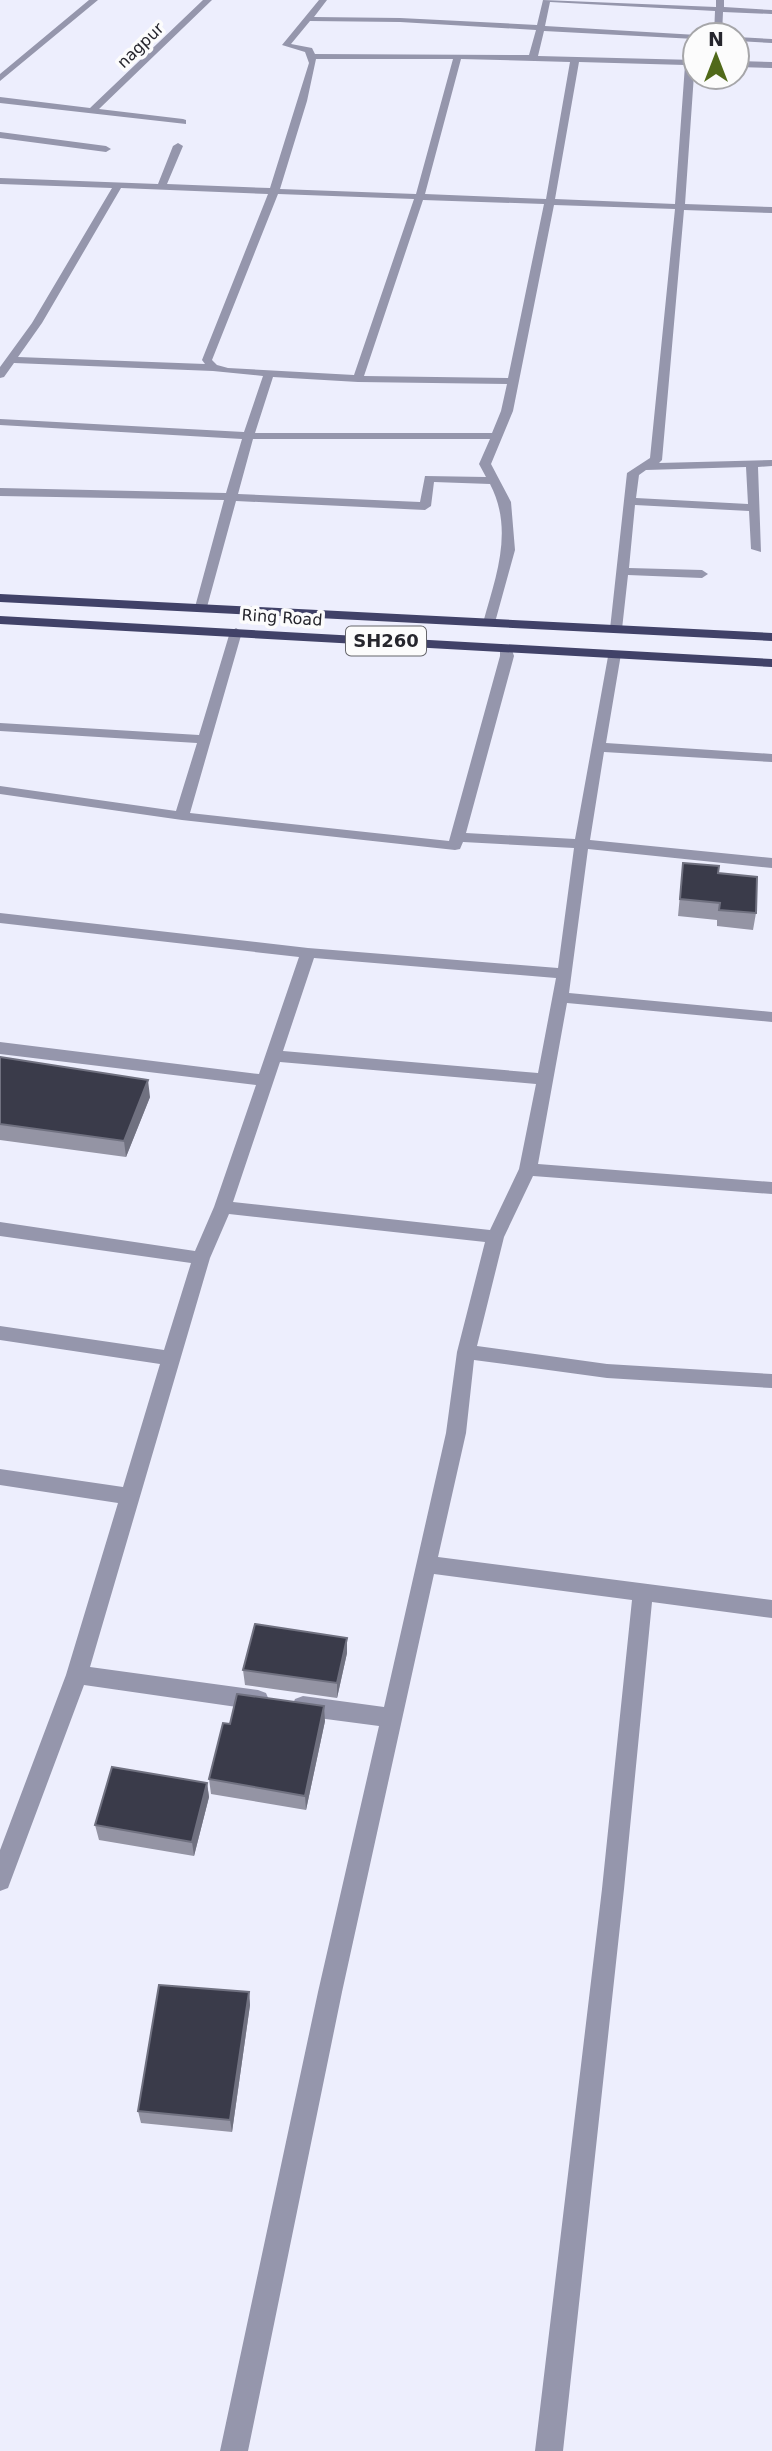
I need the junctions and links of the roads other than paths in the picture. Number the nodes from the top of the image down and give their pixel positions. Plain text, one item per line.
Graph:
1 (94, 0) edge
2 (208, 0) edge
3 (323, 0) edge
4 (549, 0) edge
5 (720, 4) edge
6 (772, 12) edge
7 (307, 19) junction
8 (541, 28) junction
9 (681, 36) edge
10 (751, 40) edge
11 (772, 41) edge
12 (458, 56) junction
13 (311, 57) junction
14 (533, 58) junction
15 (575, 59) junction
16 (681, 63) edge
17 (751, 64) edge
18 (772, 65) edge
19 (0, 78) edge
20 (690, 91) edge
21 (0, 100) edge
22 (92, 111) junction
23 (183, 122) dead end
24 (0, 135) edge
25 (178, 146) dead end
26 (106, 149) dead end
27 (0, 181) edge
28 (118, 185) junction
29 (162, 186) junction
30 (275, 190) junction
31 (420, 195) junction
32 (550, 200) junction
33 (680, 205) junction
34 (772, 210) edge
35 (11, 360) junction
36 (213, 368) junction
37 (269, 374) junction
38 (0, 375) edge
39 (358, 379) junction
40 (512, 381) junction
41 (0, 422) edge
42 (248, 436) junction
43 (498, 436) junction
44 (772, 463) edge
45 (752, 464) junction
46 (646, 467) junction
47 (494, 481) junction
48 (0, 492) edge
49 (230, 499) junction
50 (628, 501) junction
51 (754, 508) junction
52 (757, 549) dead end
53 (622, 571) junction
54 (702, 574) dead end
55 (0, 598) edge
56 (201, 607) junction
57 (0, 620) edge
58 (489, 623) junction
59 (616, 629) junction
60 (236, 632) junction
61 (772, 638) edge
62 (506, 649) junction
63 (614, 654) junction
64 (772, 663) edge
65 (0, 727) edge
66 (205, 739) junction
67 (598, 747) junction
68 (772, 758) edge
69 (0, 790) edge
70 (182, 816) junction
71 (458, 837) junction
72 (582, 844) junction
73 (772, 863) edge
74 (0, 918) edge
75 (308, 953) junction
76 (565, 974) junction
77 (559, 997) junction
78 (772, 1017) edge
79 (0, 1048) edge
80 (274, 1056) junction
81 (544, 1079) junction
82 (265, 1080) junction
83 (528, 1169) junction
84 (772, 1188) edge
85 (223, 1207) junction
86 (0, 1229) edge
87 (495, 1237) junction
88 (201, 1258) junction
89 (0, 1333) edge
90 (466, 1352) junction
91 (171, 1358) junction
92 (772, 1381) edge
93 (0, 1477) edge
94 (129, 1496) junction
95 (426, 1564) junction
96 (643, 1591) junction
97 (772, 1609) edge
98 (77, 1675) junction
99 (390, 1718) junction
100 (0, 1880) edge
101 (234, 2451) edge
102 (549, 2451) edge

1 - 19 street
2 - 22 street, nagpur
3 - 7 street
4 - 5 street
4 - 8 street
5 - 6 street
7 - 8 street
7 - 13 street
8 - 9 street
8 - 14 street
10 - 11 street
12 - 13 street
12 - 14 street
12 - 31 street
13 - 30 street
14 - 15 street
15 - 16 street
15 - 32 street
17 - 18 street
20 - 33 street
21 - 22 street
22 - 23 street
24 - 26 street
25 - 29 street
27 - 28 street
28 - 29 street
28 - 35 street
29 - 30 street
30 - 31 street
30 - 36 street
31 - 32 street
31 - 39 street
32 - 33 street
32 - 40 street
33 - 34 street
33 - 46 street
35 - 36 street
35 - 38 street
36 - 37 street
37 - 39 street
37 - 42 street
39 - 40 street
40 - 43 street
41 - 42 street
42 - 43 street
42 - 49 street
43 - 47 street
44 - 45 street
45 - 46 street
45 - 51 street
46 - 50 street
47 - 49 street
47 - 58 street
48 - 49 street
49 - 56 street
50 - 51 street
50 - 53 street
51 - 52 street
53 - 54 street
53 - 59 street
55 - 56 highway, Ring Road / SH260
56 - 58 highway, Ring Road / SH260
57 - 60 highway, Ring Road / SH260
58 - 59 highway, Ring Road / SH260
59 - 61 highway, Ring Road / SH260
60 - 62 highway, Ring Road / SH260
60 - 66 street
62 - 63 highway, Ring Road / SH260
62 - 71 street
63 - 64 highway, Ring Road / SH260
63 - 67 street
65 - 66 street
66 - 70 street
67 - 68 street
67 - 72 street
69 - 70 street
70 - 71 street
71 - 72 street
72 - 73 street
72 - 76 street
74 - 75 street
75 - 76 street
75 - 80 street
76 - 77 street
77 - 78 street
77 - 81 street
79 - 82 street
80 - 81 street
80 - 82 street
81 - 83 street
82 - 85 street
83 - 84 street
83 - 87 street
85 - 87 street
85 - 88 street
86 - 88 street
87 - 90 street
88 - 91 street
89 - 91 street
90 - 92 street
90 - 95 street
91 - 94 street
93 - 94 street
94 - 98 street
95 - 96 street
95 - 99 street
96 - 97 street
96 - 102 street
98 - 99 street
98 - 100 street
99 - 101 street

